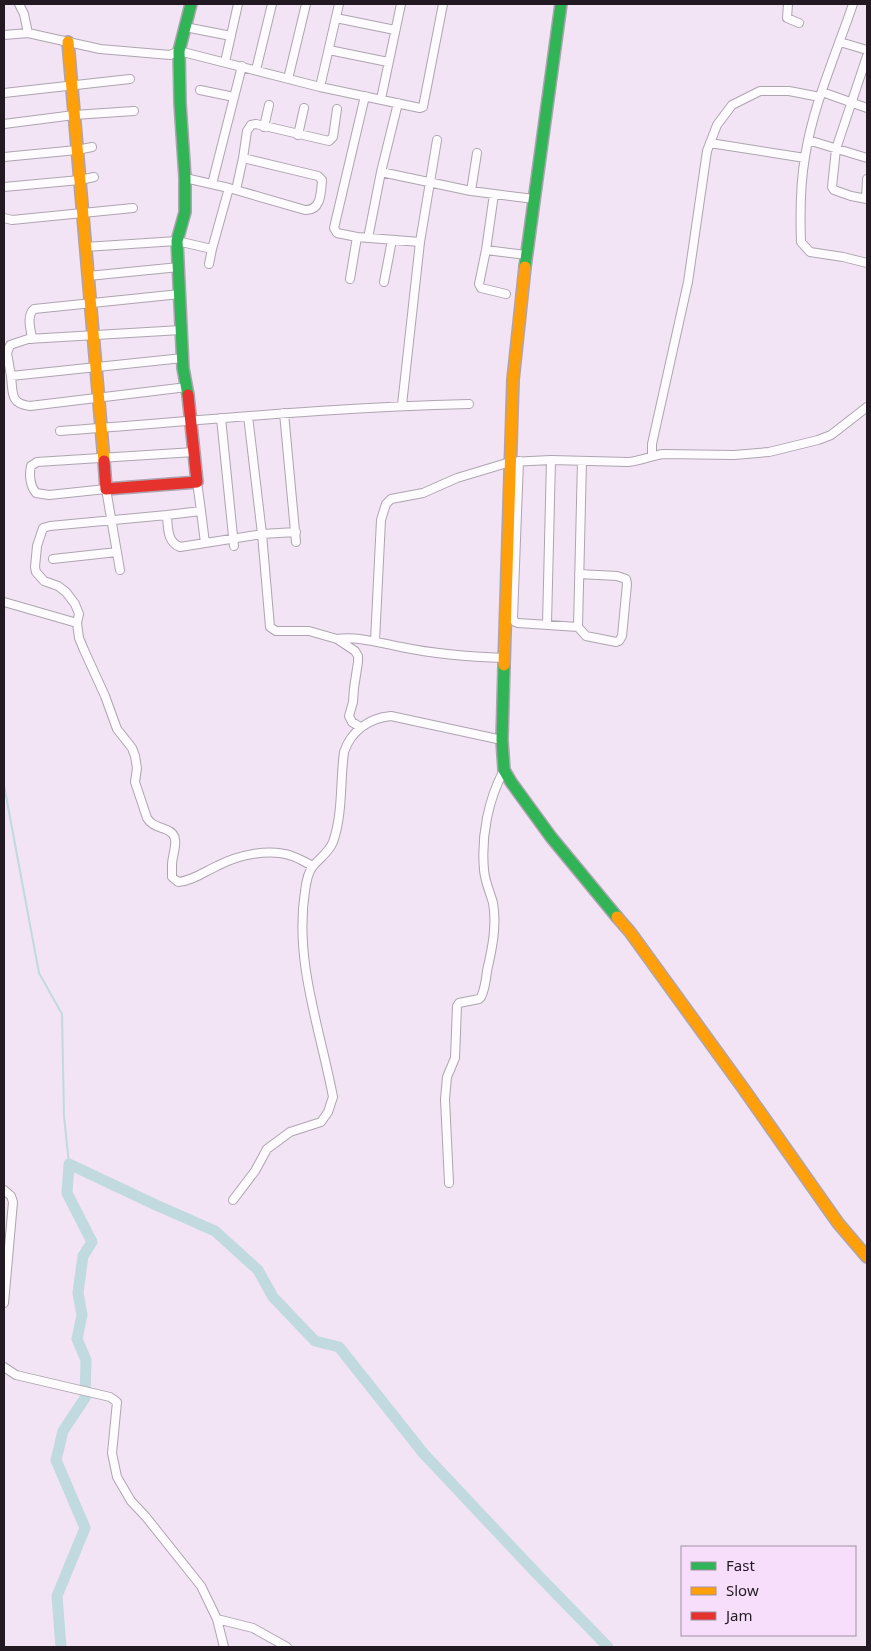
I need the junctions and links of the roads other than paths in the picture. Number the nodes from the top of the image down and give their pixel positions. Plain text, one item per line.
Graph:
1 (19, 4) edge
2 (191, 4) edge
3 (238, 4) edge
4 (272, 4) edge
5 (306, 4) edge
6 (339, 4) edge
7 (401, 4) edge
8 (443, 4) edge
9 (561, 4) edge
10 (779, 4) edge
11 (853, 4) edge
12 (788, 5) edge
13 (336, 18) junction
14 (799, 23) dead end
15 (185, 27) junction
16 (396, 30) junction
17 (28, 33) junction
18 (4, 35) edge
19 (231, 36) junction
20 (68, 42) junction
21 (840, 42) junction
22 (329, 50) junction
23 (867, 50) edge
24 (179, 51) junction
25 (867, 56) edge
26 (225, 62) junction
27 (388, 62) junction
28 (242, 66) junction
29 (256, 70) junction
30 (130, 79) dead end
31 (288, 79) junction
32 (71, 85) junction
33 (320, 87) junction
34 (200, 90) dead end
35 (4, 92) edge
36 (821, 94) junction
37 (365, 96) junction
38 (234, 97) junction
39 (381, 99) junction
40 (851, 102) junction
41 (398, 103) junction
42 (269, 105) dead end
43 (304, 108) dead end
44 (867, 108) edge
45 (337, 109) dead end
46 (134, 111) dead end
47 (74, 115) junction
48 (4, 124) edge
49 (264, 127) junction
50 (298, 135) junction
51 (437, 140) dead end
52 (808, 140) junction
53 (710, 144) junction
54 (92, 147) dead end
55 (836, 149) junction
56 (77, 150) junction
57 (477, 154) dead end
58 (4, 156) edge
59 (242, 158) junction
60 (804, 158) junction
61 (867, 158) edge
62 (380, 172) junction
63 (94, 176) dead end
64 (184, 178) junction
65 (867, 179) edge
66 (80, 180) junction
67 (430, 183) junction
68 (212, 184) junction
69 (4, 187) edge
70 (232, 189) junction
71 (471, 191) junction
72 (494, 194) junction
73 (534, 199) junction
74 (866, 199) edge
75 (133, 208) dead end
76 (82, 212) junction
77 (4, 218) edge
78 (357, 238) junction
79 (368, 238) junction
80 (392, 240) junction
81 (177, 241) junction
82 (420, 242) junction
83 (85, 247) junction
84 (212, 249) junction
85 (486, 250) junction
86 (526, 255) junction
87 (867, 263) edge
88 (209, 264) dead end
89 (178, 267) junction
90 (88, 276) junction
91 (350, 279) dead end
92 (384, 282) dead end
93 (180, 294) junction
94 (506, 294) dead end
95 (90, 303) junction
96 (182, 330) junction
97 (93, 336) junction
98 (32, 339) junction
99 (183, 358) junction
100 (96, 366) junction
101 (11, 376) junction
102 (187, 387) junction
103 (98, 398) junction
104 (469, 404) dead end
105 (402, 405) junction
106 (867, 407) edge
107 (284, 413) junction
108 (248, 416) junction
109 (221, 418) junction
110 (192, 421) junction
111 (101, 428) junction
112 (60, 431) dead end
113 (194, 452) junction
114 (652, 456) junction
115 (104, 458) junction
116 (551, 460) junction
117 (582, 461) junction
118 (515, 462) junction
119 (197, 482) junction
120 (106, 489) junction
121 (201, 511) junction
122 (167, 515) junction
123 (112, 520) junction
124 (296, 532) junction
125 (262, 534) junction
126 (234, 542) junction
127 (296, 542) dead end
128 (205, 543) junction
129 (117, 552) junction
130 (53, 559) dead end
131 (120, 570) dead end
132 (579, 574) junction
133 (4, 602) edge
134 (77, 623) junction
135 (546, 624) junction
136 (578, 627) junction
137 (337, 639) junction
138 (375, 641) junction
139 (505, 658) junction
140 (360, 727) junction
141 (502, 740) junction
142 (504, 770) junction
143 (313, 866) junction
144 (449, 1183) dead end
145 (4, 1190) edge
146 (233, 1200) dead end
147 (867, 1257) edge
148 (4, 1303) edge
149 (4, 1366) edge
150 (217, 1620) junction
151 (224, 1647) edge
152 (287, 1647) edge

1 - 17 street
2 - 15 street
3 - 19 street
4 - 29 street
5 - 31 street
6 - 13 street
7 - 16 street
8 - 41 street
9 - 73 street
10 - 12 street
11 - 21 street
12 - 14 street
13 - 16 street
13 - 22 street
15 - 19 street
15 - 24 street
16 - 27 street
17 - 18 street
17 - 20 street
19 - 26 street
20 - 24 street
20 - 32 street
21 - 23 street
21 - 36 street
22 - 27 street
22 - 33 street
24 - 26 street
24 - 64 street
25 - 40 street
26 - 28 street
27 - 39 street
28 - 29 street
28 - 38 street
29 - 31 street
30 - 32 street
31 - 33 street
32 - 35 street
32 - 47 street
33 - 37 street
34 - 38 street
36 - 40 street
36 - 52 street
36 - 53 street
37 - 39 street
37 - 78 street
38 - 68 street
39 - 41 street
40 - 44 street
40 - 55 street
41 - 62 street
42 - 49 street
43 - 50 street
45 - 50 street
46 - 47 street
47 - 48 street
47 - 56 street
49 - 50 street
49 - 59 street
51 - 67 street
52 - 55 street
52 - 60 street
53 - 60 street
53 - 114 street
54 - 56 street
55 - 61 street
55 - 74 street
56 - 58 street
56 - 66 street
57 - 71 street
59 - 70 street
59 - 70 street
60 - 87 street
62 - 67 street
62 - 79 street
63 - 66 street
64 - 68 street
64 - 81 street
65 - 74 street
66 - 69 street
66 - 76 street
67 - 71 street
67 - 82 street
68 - 70 street
70 - 84 street
71 - 72 street
72 - 73 street
72 - 85 street
73 - 86 street
75 - 76 street
76 - 77 street
76 - 83 street
78 - 79 street
78 - 91 street
79 - 80 street
80 - 82 street
80 - 92 street
81 - 83 street
81 - 84 street
81 - 89 street
82 - 105 street
83 - 90 street
84 - 88 street
85 - 86 street
85 - 94 street
86 - 118 street
89 - 90 street
89 - 93 street
90 - 95 street
93 - 95 street
93 - 96 street
95 - 97 street
95 - 98 street
96 - 97 street
96 - 99 street
97 - 98 street
97 - 100 street
98 - 101 street
99 - 100 street
99 - 102 street
100 - 101 street
100 - 103 street
101 - 103 street
102 - 103 street
102 - 110 street
103 - 111 street
104 - 105 street
105 - 107 street
106 - 114 street
107 - 108 street
107 - 124 street
108 - 109 street
108 - 125 street
109 - 110 street
109 - 126 street
110 - 111 street
110 - 113 street
111 - 112 street
111 - 115 street
113 - 115 street
113 - 119 street
114 - 117 street
115 - 120 street
115 - 120 street
116 - 117 street
116 - 118 street
116 - 135 street
117 - 132 street
118 - 135 street
118 - 138 street
118 - 139 street
119 - 120 street
119 - 121 street
120 - 123 street
121 - 122 street
121 - 128 street
122 - 123 street
122 - 128 street
123 - 129 street
123 - 134 street
124 - 125 street
124 - 127 street
125 - 126 street
125 - 137 street
126 - 128 street
129 - 130 street
129 - 131 street
132 - 136 street
132 - 136 street
133 - 134 street
134 - 143 street
135 - 136 street
137 - 138 street
137 - 140 street
138 - 139 street
139 - 141 street
140 - 141 street
140 - 143 street
141 - 142 street
142 - 144 street
142 - 147 street
143 - 146 street
145 - 148 street
149 - 150 street
150 - 151 street
150 - 152 street

